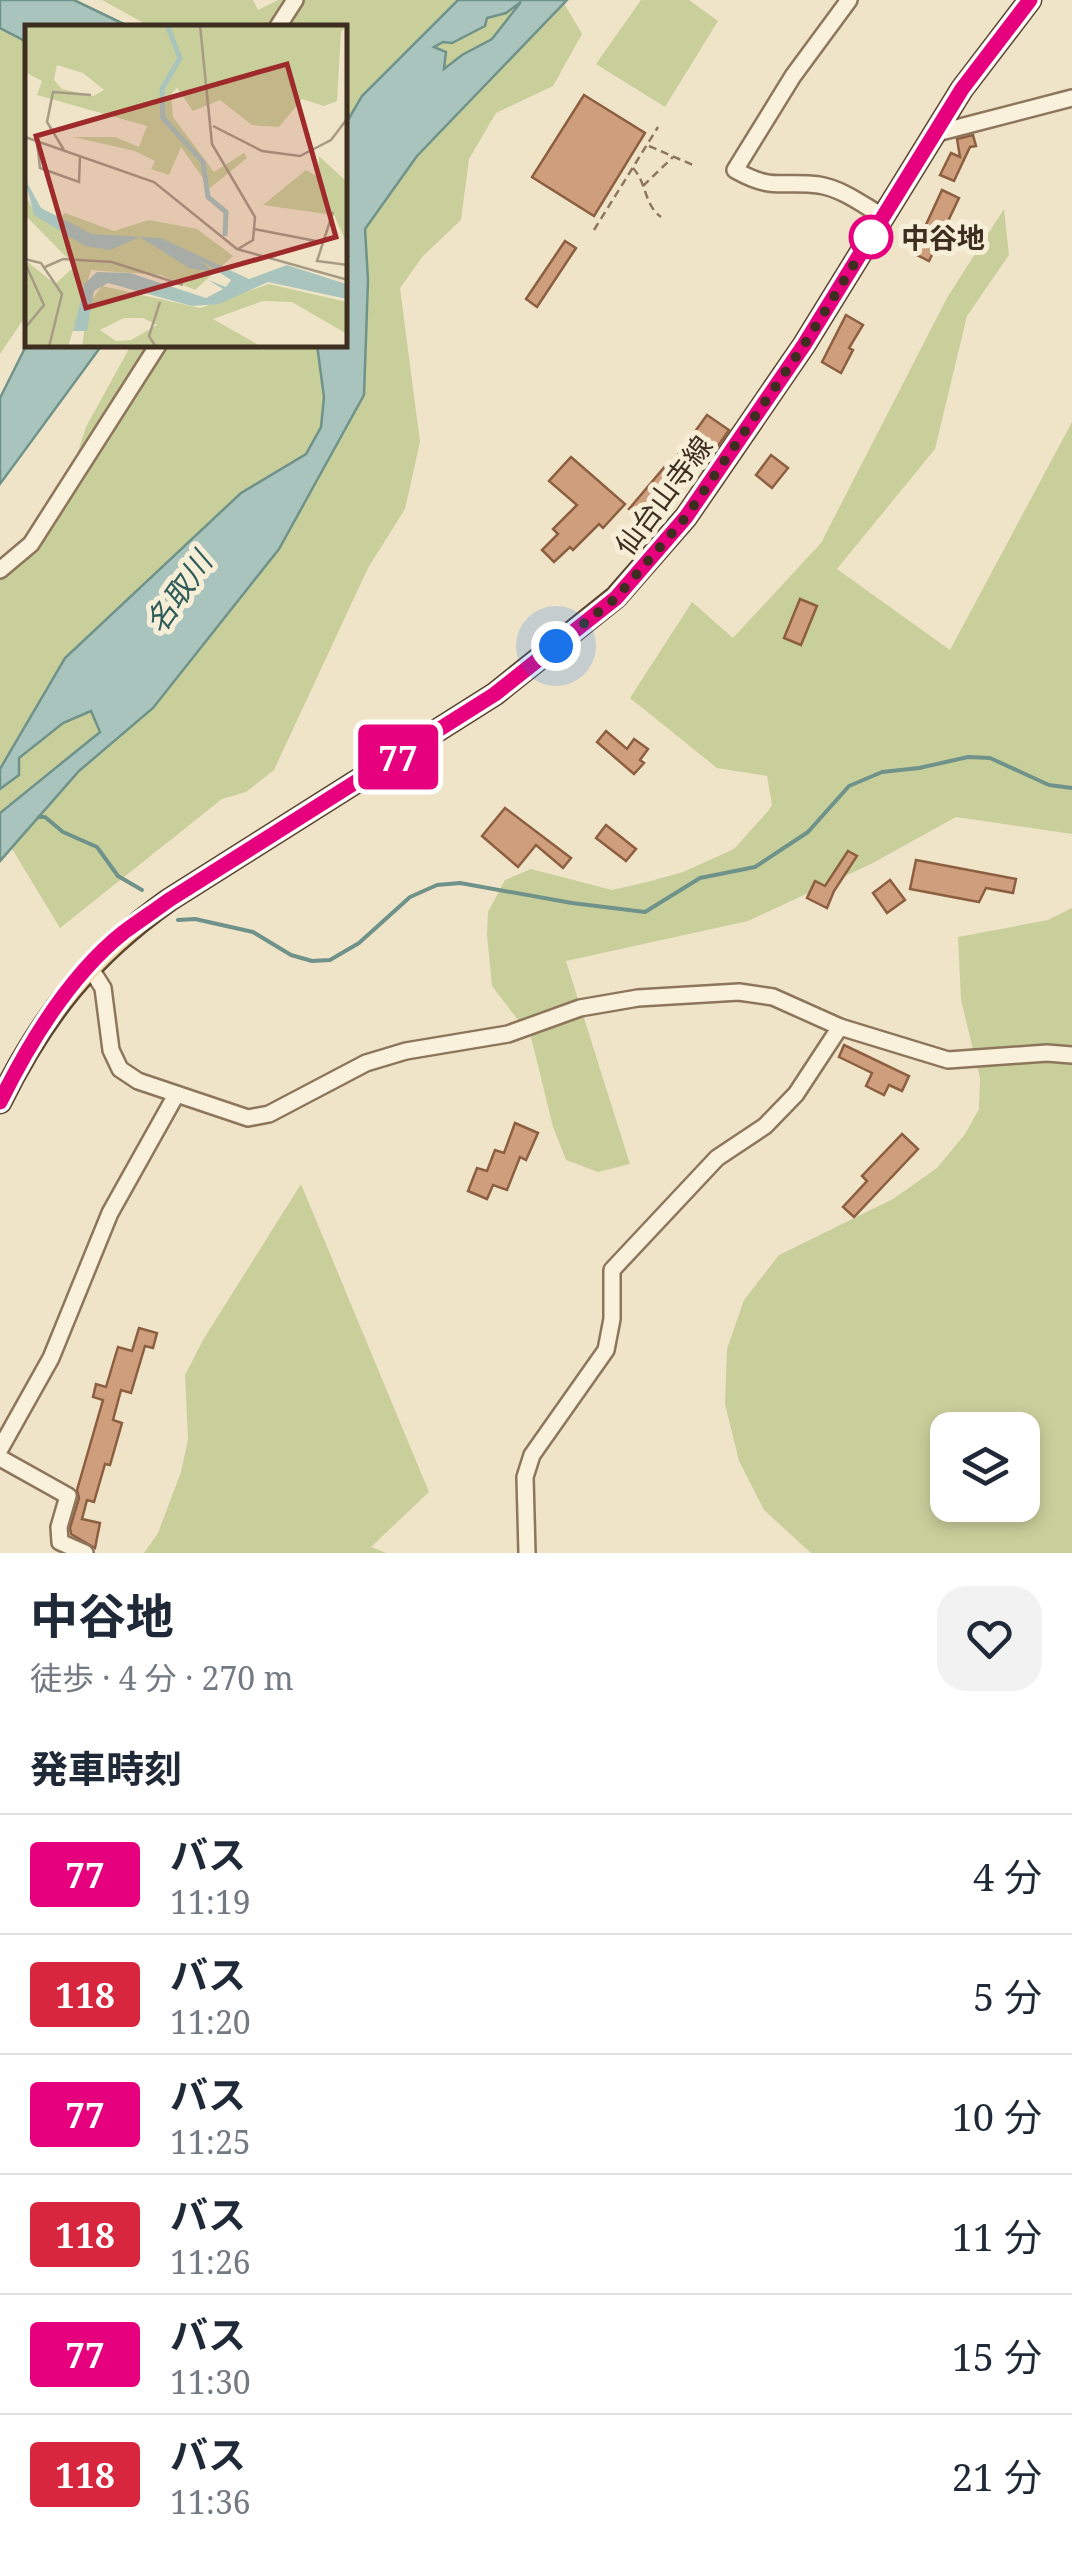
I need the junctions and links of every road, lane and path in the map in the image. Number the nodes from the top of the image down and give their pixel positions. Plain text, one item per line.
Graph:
1 (295, 0) edge
2 (849, 0) edge
3 (1030, 0) edge
4 (279, 25) edge
5 (1072, 98) edge
6 (658, 127) dead end
7 (933, 134) junction
8 (647, 145) junction
9 (674, 156) junction
10 (693, 164) dead end
11 (633, 168) junction
12 (643, 186) junction
13 (661, 217) dead end
14 (884, 217) junction
15 (594, 230) dead end
16 (156, 348) edge
17 (0, 570) edge
18 (89, 966) junction
19 (840, 1027) junction
20 (1072, 1055) edge
21 (176, 1095) junction
22 (0, 1102) edge
23 (0, 1449) edge
24 (0, 1458) edge
25 (85, 1553) edge
26 (527, 1553) edge

1 - 4 street
2 - 14 street
3 - 7 main road, 仙台山寺線
5 - 7 street
6 - 8 path
7 - 14 main road, 仙台山寺線
8 - 9 path
8 - 11 path
9 - 10 path
9 - 12 path
11 - 12 path
11 - 15 path
12 - 13 path
14 - 18 main road, 仙台山寺線
16 - 17 street
18 - 21 street
18 - 22 main road, 仙台山寺線
19 - 20 street
19 - 21 street
19 - 26 street
21 - 23 street
24 - 25 street

